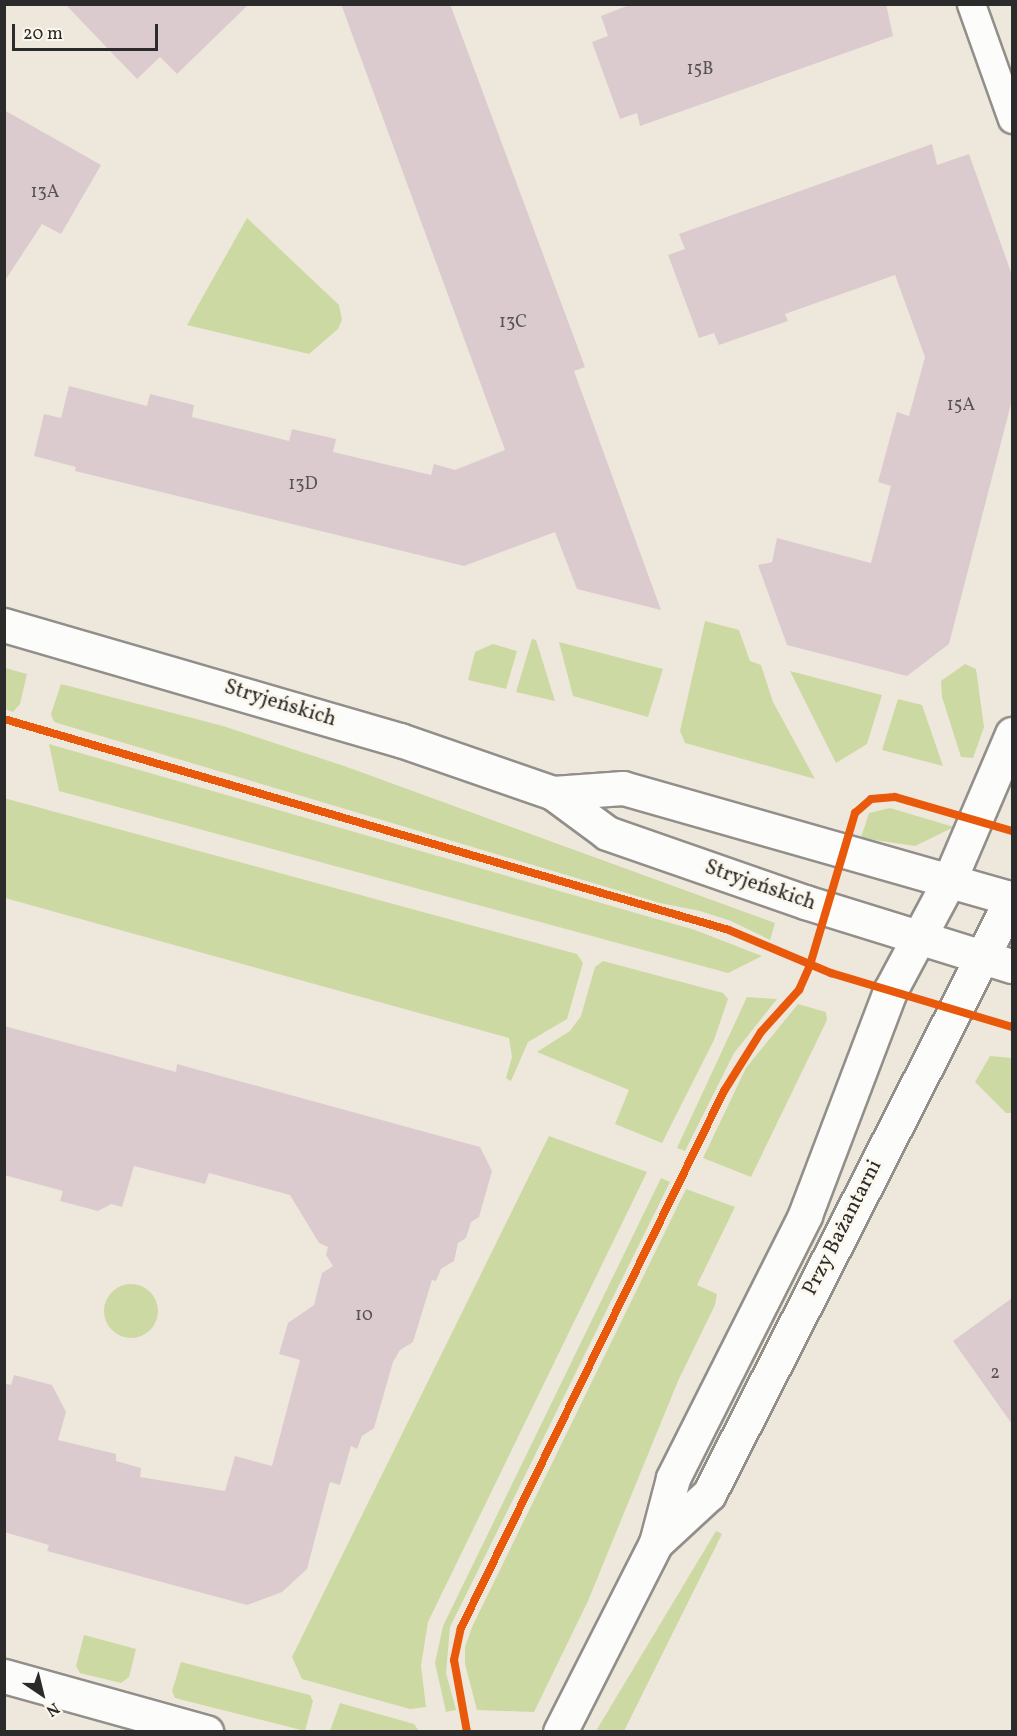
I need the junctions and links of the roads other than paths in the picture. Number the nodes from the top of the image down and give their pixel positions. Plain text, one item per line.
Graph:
1 (971, 4) edge
2 (1012, 119) edge
3 (4, 625) edge
4 (1012, 734) edge
5 (552, 793) junction
6 (949, 881) junction
7 (1012, 898) edge
8 (918, 939) junction
9 (998, 962) edge
10 (656, 1543) junction
11 (4, 1676) edge
12 (206, 1731) edge
13 (560, 1731) edge

1 - 2 lane
3 - 5 street, Stryjeńskich
4 - 6 street, Przy Bażantarni
5 - 6 street, Stryjeńskich
5 - 8 street, Stryjeńskich
6 - 7 street, Stryjeńskich
6 - 8 street, Przy Bażantarni
7 - 9 street, Przy Bażantarni
8 - 9 street, Stryjeńskich
8 - 10 street, Przy Bażantarni
9 - 10 street, Przy Bażantarni
10 - 13 street, Przy Bażantarni
11 - 12 street

